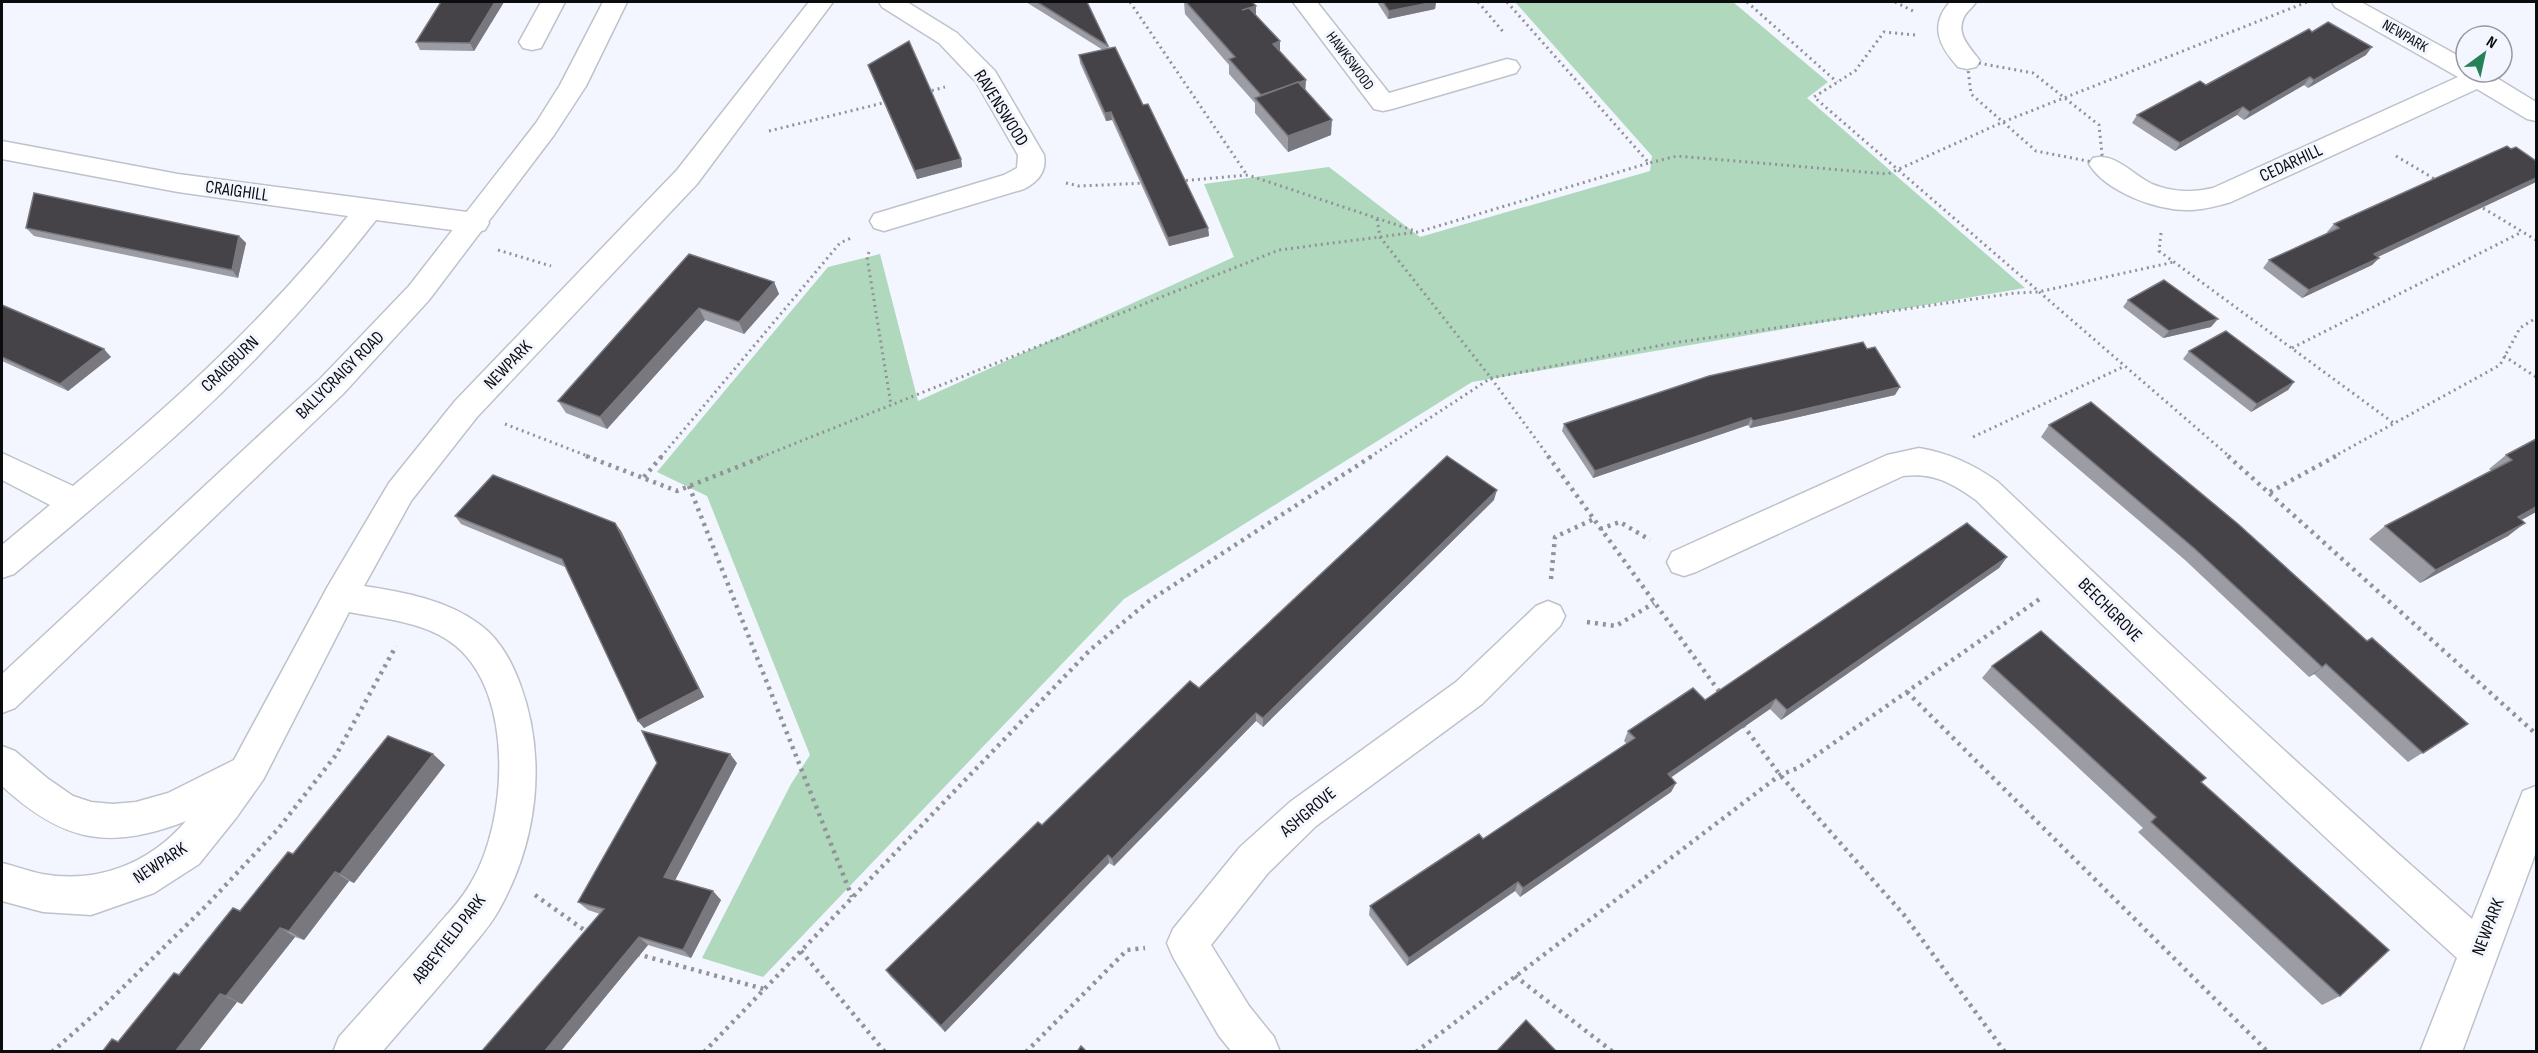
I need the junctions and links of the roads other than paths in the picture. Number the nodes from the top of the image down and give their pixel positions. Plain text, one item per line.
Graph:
1 (553, 2) edge
2 (615, 2) edge
3 (820, 2) edge
4 (891, 2) edge
5 (1305, 2) edge
6 (1964, 2) edge
7 (2344, 2) edge
8 (532, 42) dead end
9 (1967, 61) road end
10 (2454, 64) edge
11 (1507, 67) dead end
12 (2454, 83) edge
13 (2488, 84) edge
14 (2536, 113) edge
15 (2, 150) edge
16 (2103, 164) road end
17 (369, 209) junction
18 (884, 220) road end
19 (469, 231) junction
20 (2, 466) edge
21 (75, 502) junction
22 (1684, 562) dead end
23 (2, 564) edge
24 (340, 596) junction
25 (1548, 616) road end
26 (2, 697) edge
27 (2, 764) edge
28 (250, 768) junction
29 (2536, 803) edge
30 (2, 882) edge
31 (2479, 951) junction
32 (354, 1052) edge
33 (1259, 1052) edge
34 (2441, 1052) edge

1 - 8 street
2 - 19 street, BALLYCRAIGY ROAD
3 - 24 street, NEWPARK
4 - 18 street, RAVENSWOOD
5 - 11 street, HAWKSWOOD
6 - 9 street
7 - 10 street, NEWPARK
12 - 16 street, CEDARHILL
13 - 14 street, NEWPARK
15 - 17 street, CRAIGHILL
17 - 19 street, CRAIGHILL
17 - 21 street, CRAIGBURN
19 - 26 street, BALLYCRAIGY ROAD
20 - 21 street
21 - 23 street, CRAIGBURN
22 - 31 street, BEECHGROVE
24 - 28 street, NEWPARK
24 - 32 street, ABBEYFIELD PARK
25 - 33 street, ASHGROVE
27 - 28 street
28 - 30 street, NEWPARK
29 - 31 street, NEWPARK
31 - 34 street, NEWPARK

